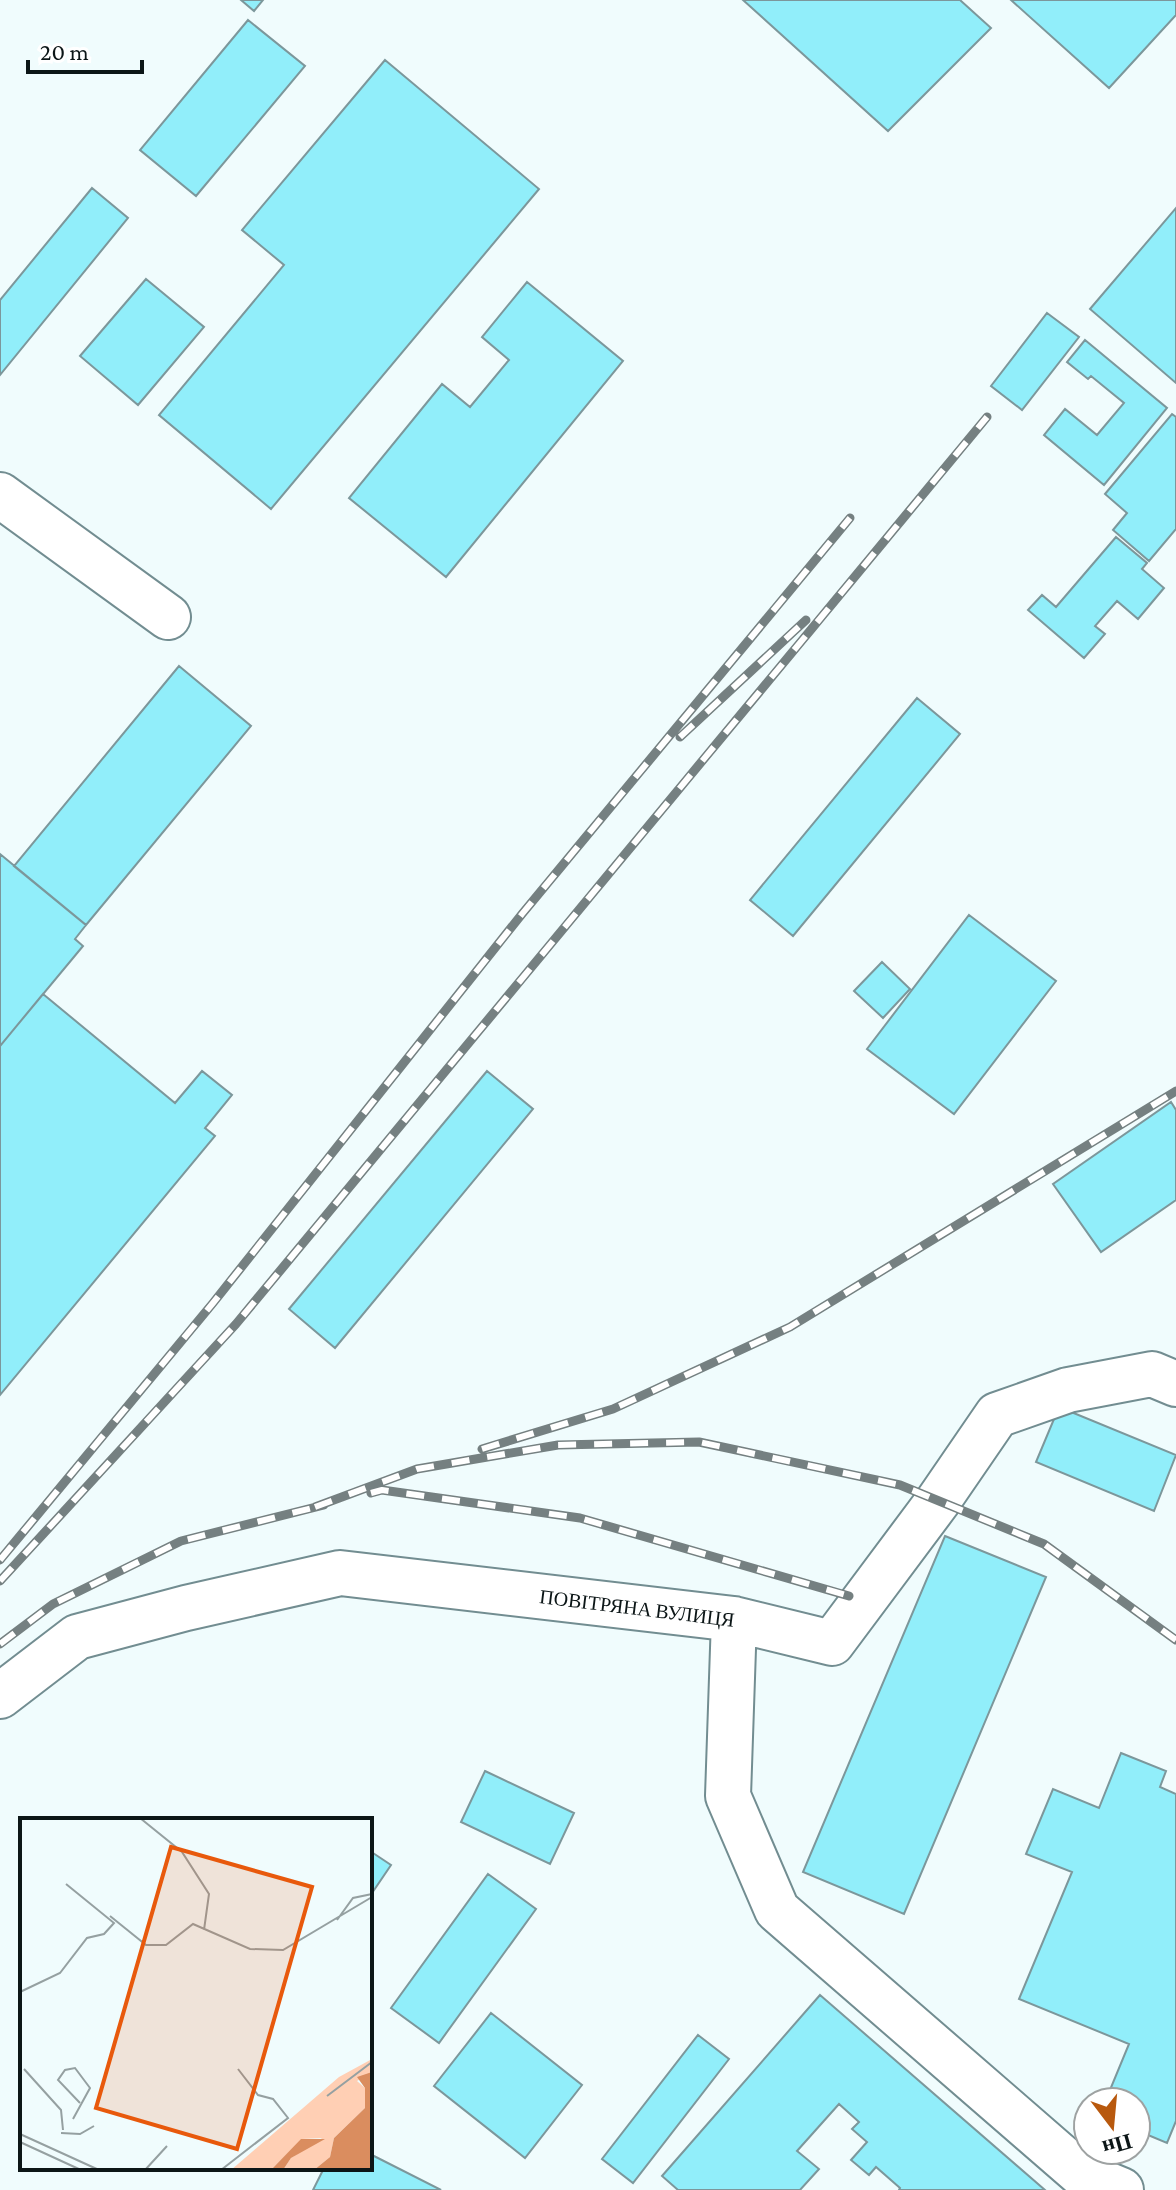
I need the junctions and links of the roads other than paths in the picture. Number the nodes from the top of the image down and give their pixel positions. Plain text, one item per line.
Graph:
1 (0, 495) edge
2 (168, 617) dead end
3 (1176, 1384) edge
4 (734, 1619) junction
5 (0, 1696) edge
6 (1121, 2190) edge

1 - 2 lane
3 - 4 lane, ПОВІТРЯНА ВУЛИЦЯ
4 - 5 lane, ПОВІТРЯНА ВУЛИЦЯ
4 - 6 lane

